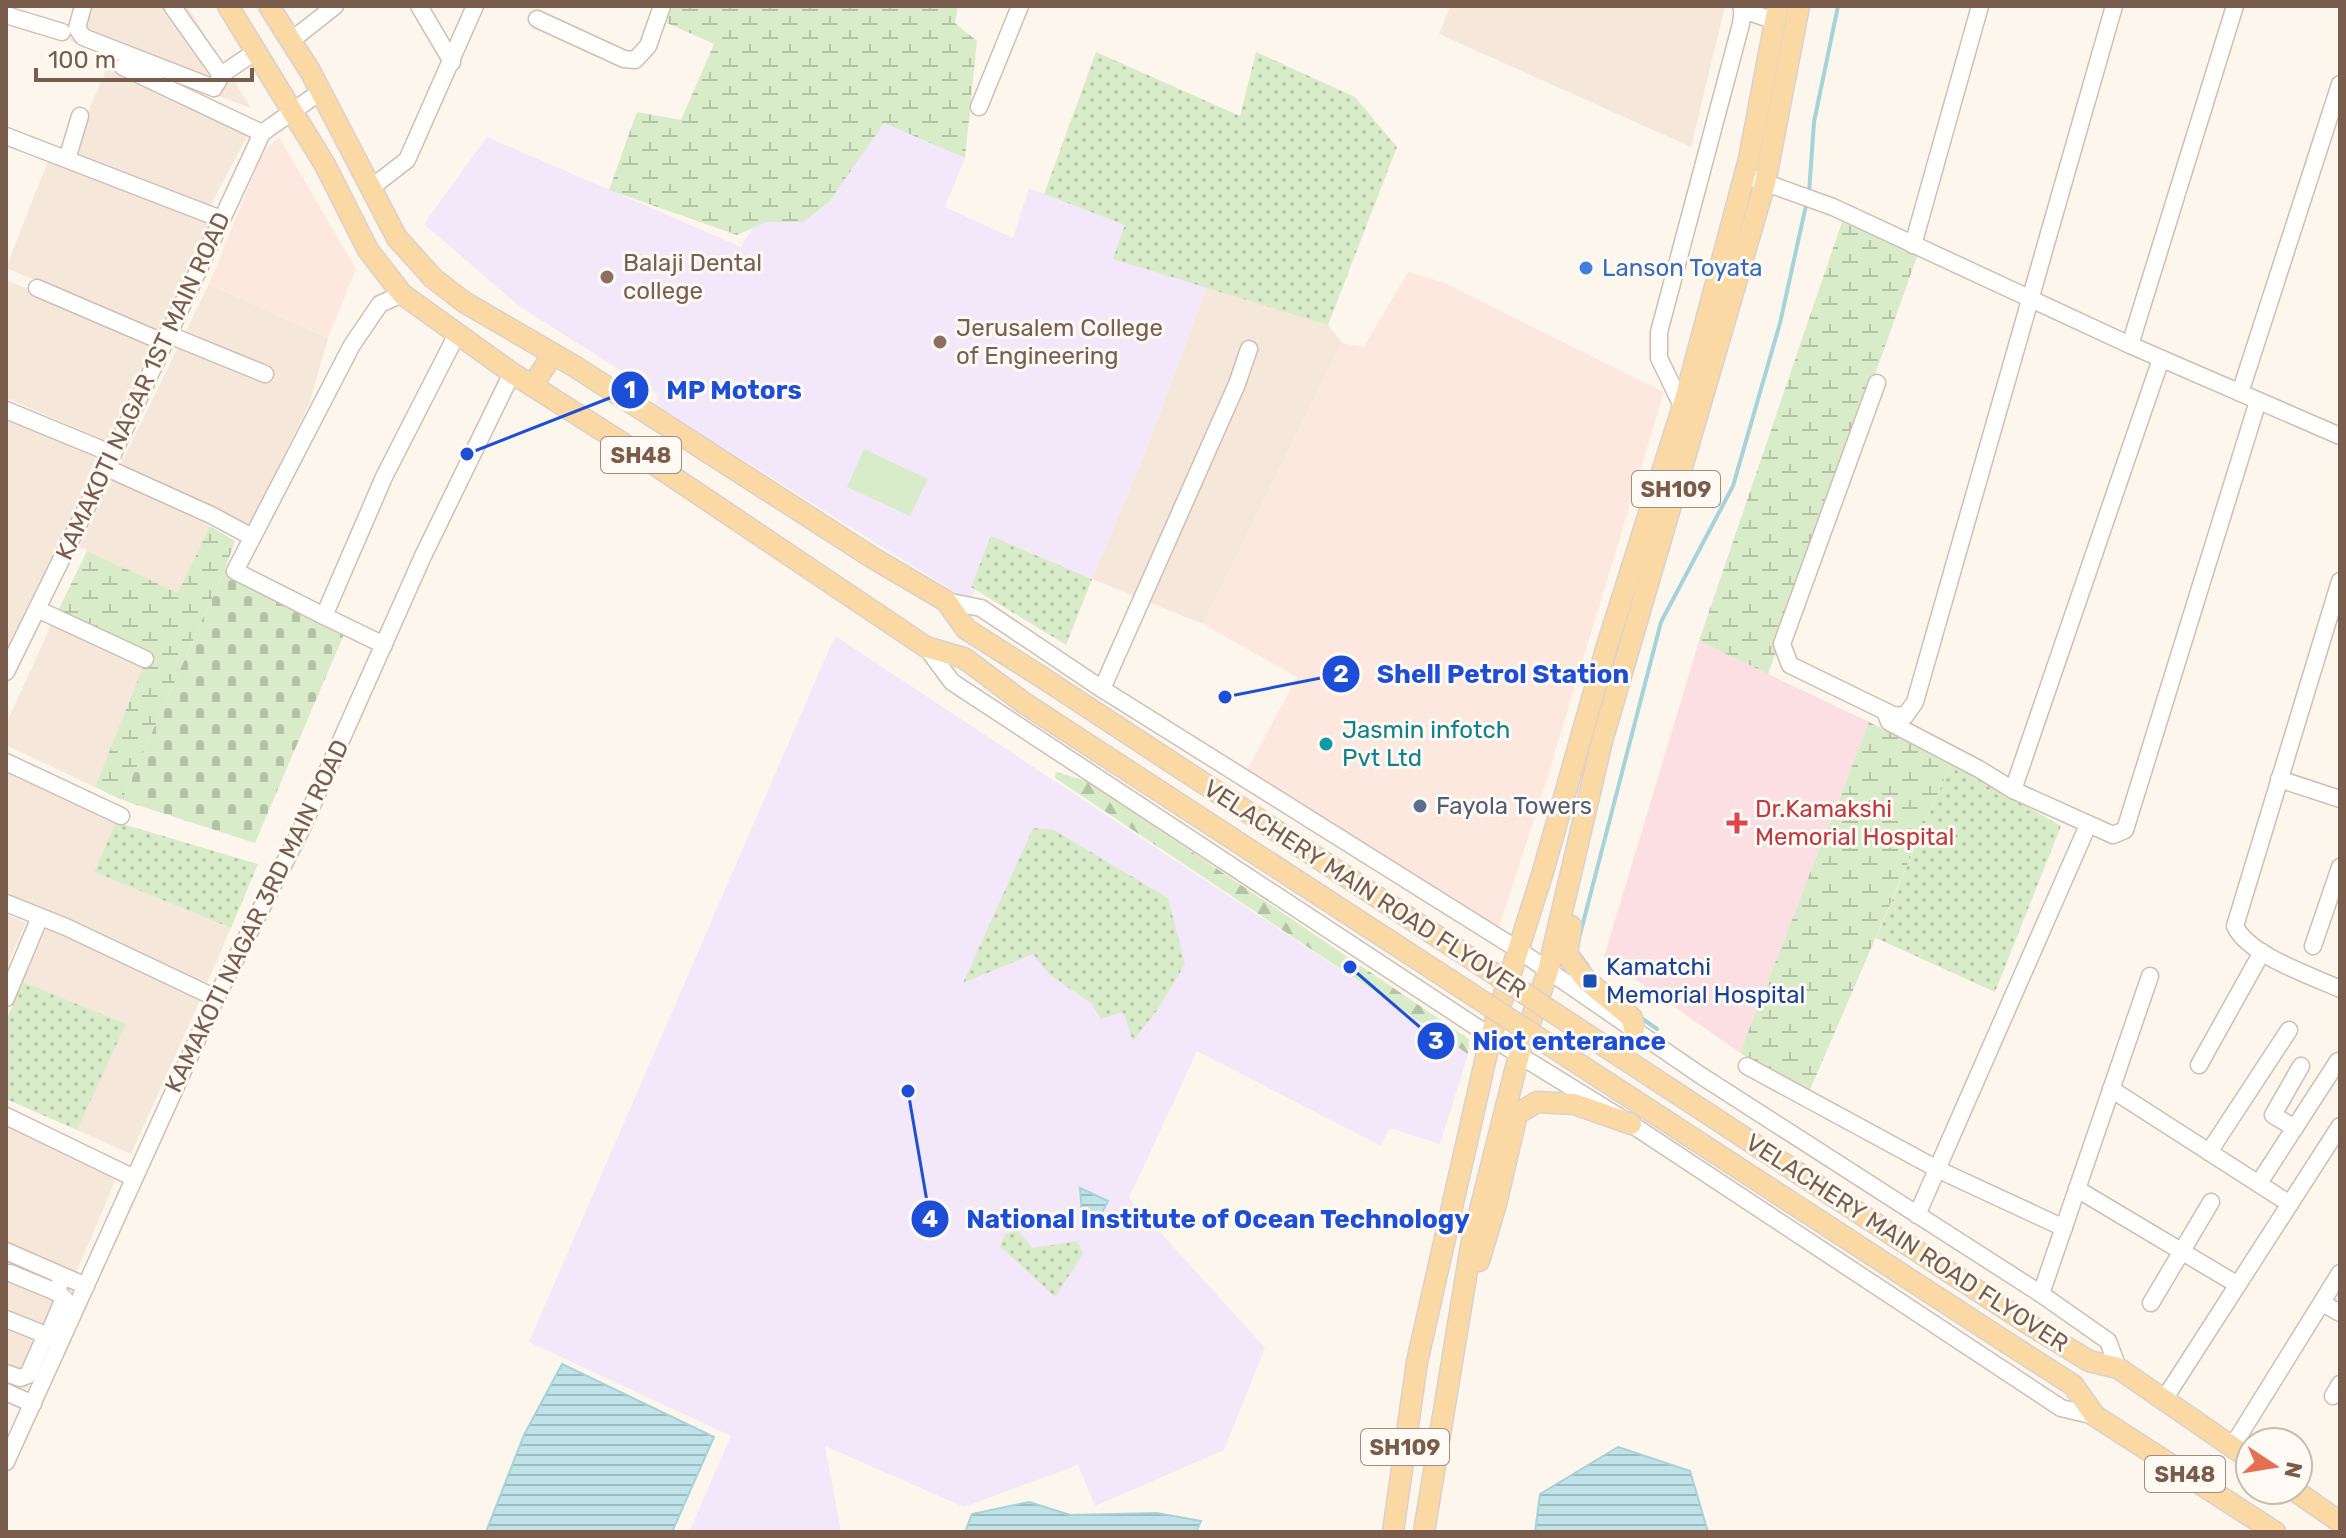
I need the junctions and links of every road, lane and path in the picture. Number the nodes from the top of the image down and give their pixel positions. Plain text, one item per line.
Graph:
1 (83, 6) edge
2 (172, 6) edge
3 (228, 6) edge
4 (269, 6) edge
5 (335, 6) edge
6 (419, 6) edge
7 (475, 6) edge
8 (662, 6) edge
9 (1020, 6) edge
10 (1742, 6) edge
11 (1799, 6) edge
12 (1980, 6) edge
13 (2114, 6) edge
14 (2235, 6) edge
15 (1777, 13) edge
16 (6, 15) edge
17 (537, 19) dead end
18 (62, 32) dead end
19 (292, 40) junction
20 (256, 51) junction
21 (452, 62) junction
22 (123, 67) dead end
23 (217, 82) junction
24 (2340, 84) edge
25 (320, 92) junction
26 (206, 106) junction
27 (979, 107) dead end
28 (292, 110) junction
29 (80, 116) dead end
30 (262, 133) junction
31 (6, 136) edge
32 (67, 159) junction
33 (1744, 175) junction
34 (1765, 183) junction
35 (372, 187) junction
36 (221, 219) junction
37 (1913, 245) junction
38 (37, 288) dead end
39 (402, 294) junction
40 (2029, 298) junction
41 (457, 334) junction
42 (165, 338) junction
43 (2130, 345) junction
44 (1249, 349) dead end
45 (553, 354) junction
46 (2161, 359) junction
47 (512, 373) junction
48 (265, 374) dead end
49 (1877, 383) dead end
50 (532, 386) junction
51 (2240, 393) junction
52 (2258, 401) junction
53 (1683, 408) junction
54 (6, 410) edge
55 (2340, 436) edge
56 (110, 461) junction
57 (252, 537) junction
58 (2340, 581) edge
59 (946, 601) junction
60 (37, 609) junction
61 (324, 616) junction
62 (384, 645) junction
63 (926, 647) junction
64 (145, 659) dead end
65 (6, 672) edge
66 (1102, 689) junction
67 (1885, 711) junction
68 (6, 762) edge
69 (1594, 779) junction
70 (2279, 779) junction
71 (2013, 790) junction
72 (2340, 799) edge
73 (121, 816) dead end
74 (2088, 825) junction
75 (2340, 867) edge
76 (6, 903) edge
77 (40, 917) junction
78 (2313, 946) dead end
79 (1517, 949) junction
80 (2262, 952) junction
81 (1548, 971) junction
82 (2150, 976) dead end
83 (2340, 989) edge
84 (6, 998) edge
85 (216, 998) junction
86 (1634, 1029) junction
87 (2289, 1030) dead end
88 (1491, 1035) junction
89 (1519, 1055) junction
90 (2338, 1061) edge
91 (2199, 1065) dead end
92 (1747, 1066) dead end
93 (2301, 1066) dead end
94 (2111, 1089) junction
95 (6, 1116) edge
96 (1631, 1124) junction
97 (2340, 1126) edge
98 (2295, 1128) junction
99 (2209, 1152) junction
100 (1939, 1170) junction
101 (134, 1178) junction
102 (2259, 1183) junction
103 (2077, 1189) junction
104 (1489, 1202) junction
105 (2211, 1202) dead end
106 (2290, 1204) junction
107 (1917, 1215) junction
108 (2064, 1228) junction
109 (2182, 1250) junction
110 (12, 1254) edge
111 (2340, 1273) edge
112 (8, 1276) edge
113 (60, 1284) junction
114 (2238, 1285) junction
115 (86, 1286) junction
116 (2041, 1294) junction
117 (2151, 1303) dead end
118 (2322, 1303) junction
119 (2340, 1313) edge
120 (6, 1322) edge
121 (52, 1341) junction
122 (2118, 1368) junction
123 (6, 1373) edge
124 (6, 1392) edge
125 (2163, 1401) junction
126 (33, 1404) junction
127 (2095, 1416) junction
128 (2232, 1447) joint
129 (6, 1462) edge
130 (2314, 1504) edge
131 (2340, 1522) edge
132 (1393, 1532) edge
133 (1424, 1532) edge
134 (2275, 1532) edge

1 - 23 street
2 - 23 street
3 - 20 main road, SH48
4 - 19 main road, SH48
5 - 19 street
6 - 21 street
7 - 21 street
8 - 17 street
9 - 27 street
10 - 15 street
10 - 53 street
11 - 34 main road, SH109
12 - 37 street
13 - 40 street
14 - 43 street
15 - 33 main road, SH109
16 - 18 street
19 - 25 main road, SH48
20 - 23 street
20 - 28 main road, SH48
21 - 35 street
22 - 26 street
23 - 26 street
24 - 51 street
25 - 28 street, KAMAKOTI NAGAR 1ST MAIN ROAD
25 - 35 main road, SH48
26 - 30 street
28 - 30 street, KAMAKOTI NAGAR 1ST MAIN ROAD
28 - 39 main road, SH48
29 - 32 street
30 - 36 street, KAMAKOTI NAGAR 1ST MAIN ROAD
31 - 32 street
32 - 36 street
33 - 34 street
33 - 53 main road, SH109
34 - 37 street
34 - 69 main road, SH109
35 - 45 main road, SH48
36 - 42 street, KAMAKOTI NAGAR 1ST MAIN ROAD
37 - 40 street
38 - 42 street
39 - 41 main road, SH48
39 - 57 street
40 - 43 street
40 - 67 street
41 - 47 main road, SH48
41 - 61 street
42 - 48 street
42 - 56 street, KAMAKOTI NAGAR 1ST MAIN ROAD
43 - 46 street
44 - 66 street
45 - 50 main road
45 - 59 main road, SH48
46 - 51 street
46 - 71 street
47 - 50 main road, SH48
47 - 62 street, KAMAKOTI NAGAR 3RD MAIN ROAD
49 - 67 street
50 - 63 main road, SH48
51 - 52 street
52 - 55 street
52 - 74 street
53 - 79 main road, SH109
54 - 56 street
56 - 57 street
56 - 60 street, KAMAKOTI NAGAR 1ST MAIN ROAD
57 - 61 street
58 - 70 street
59 - 66 street
59 - 122 main road, VELACHERY MAIN ROAD FLYOVER / SH48, bridge
60 - 64 street
60 - 65 street, KAMAKOTI NAGAR 1ST MAIN ROAD
61 - 62 street
62 - 85 street, KAMAKOTI NAGAR 3RD MAIN ROAD
63 - 88 street
63 - 127 main road, VELACHERY MAIN ROAD FLYOVER / SH48, bridge
66 - 79 street
67 - 71 street
68 - 73 street
69 - 81 main road, SH109
69 - 86 main road
70 - 72 street
70 - 80 street
71 - 74 street
74 - 100 street
75 - 78 street
76 - 77 street
77 - 84 street
77 - 85 street
79 - 81 street
79 - 88 main road, SH109
80 - 83 street
80 - 91 street
81 - 86 street
81 - 89 main road, SH109
82 - 94 street
85 - 101 street, KAMAKOTI NAGAR 3RD MAIN ROAD
86 - 107 street
87 - 99 street
88 - 89 street
88 - 132 main road, SH109
89 - 96 street
89 - 104 main road, SH109
90 - 98 street
92 - 100 street
93 - 98 street
94 - 99 street
94 - 103 street
95 - 101 street
96 - 104 main road
96 - 127 street
97 - 106 street
98 - 102 street
99 - 102 street
100 - 107 street
100 - 108 street
101 - 115 street, KAMAKOTI NAGAR 3RD MAIN ROAD
102 - 106 street
103 - 108 street
103 - 109 street
104 - 133 main road, SH109
105 - 109 street
106 - 114 street
107 - 116 street
108 - 116 street
109 - 114 street
109 - 117 street
110 - 112 street
110 - 113 street
111 - 118 street
112 - 113 street
113 - 115 street
113 - 121 street
114 - 125 street
115 - 121 street, KAMAKOTI NAGAR 3RD MAIN ROAD
116 - 122 street
118 - 119 street
118 - 128 street
120 - 121 street
121 - 123 street
121 - 126 street, KAMAKOTI NAGAR 3RD MAIN ROAD
122 - 125 main road, SH48
124 - 126 street
125 - 128 main road, SH48
126 - 129 street, KAMAKOTI NAGAR 3RD MAIN ROAD
127 - 134 main road, SH48
130 - 131 main road

